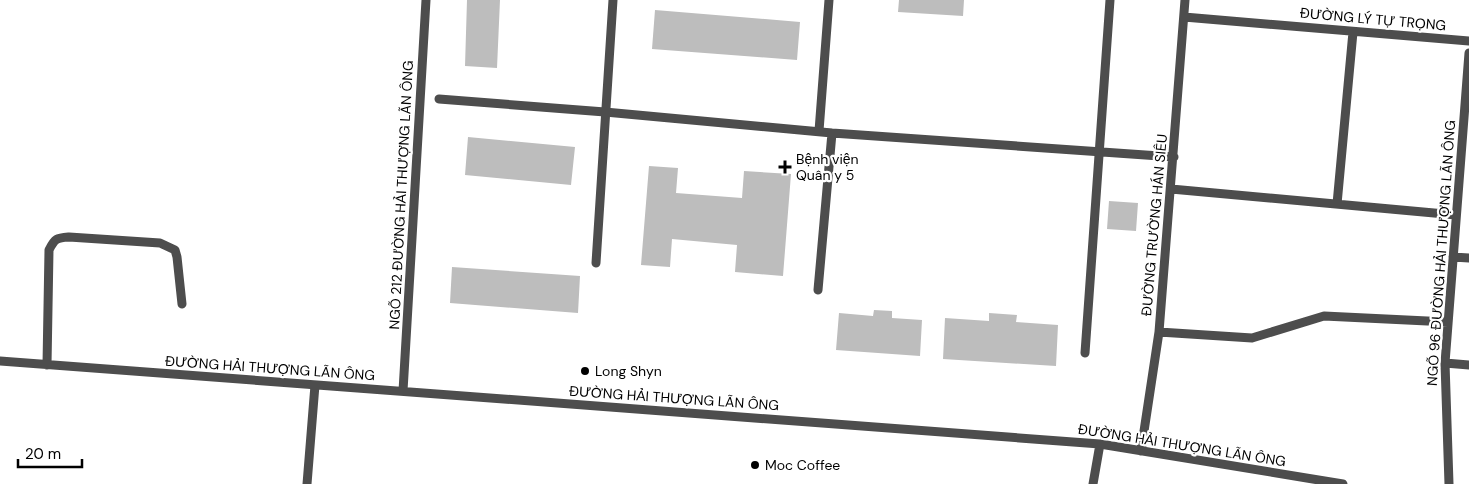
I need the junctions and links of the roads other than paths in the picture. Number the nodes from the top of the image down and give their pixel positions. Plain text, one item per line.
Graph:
1 (426, 0) edge
2 (613, 0) edge
3 (829, 0) edge
4 (1110, 0) edge
5 (1185, 0) edge
6 (1184, 17) junction
7 (1352, 32) junction
8 (1469, 41) edge
9 (1469, 54) edge
10 (439, 99) dead end
11 (605, 112) junction
12 (819, 131) junction
13 (832, 132) junction
14 (1466, 140) edge
15 (1098, 152) junction
16 (1174, 157) junction
17 (1172, 189) junction
18 (1337, 204) junction
19 (1456, 215) junction
20 (1454, 257) junction
21 (1469, 258) edge
22 (596, 263) dead end
23 (818, 290) dead end
24 (182, 304) dead end
25 (1448, 322) junction
26 (1159, 332) junction
27 (1085, 353) dead end
28 (0, 361) edge
29 (1445, 363) junction
30 (46, 364) junction
31 (1469, 365) edge
32 (315, 385) junction
33 (403, 392) junction
34 (1100, 444) junction
35 (1141, 450) junction
36 (306, 484) edge
37 (1093, 484) edge
38 (1343, 484) edge
39 (1449, 484) edge

1 - 33 street, NGÕ 212 ĐƯỜNG HẢI THƯỢNG LÃN ÔNG
2 - 11 street
3 - 12 street
4 - 15 street
5 - 6 street, ĐƯỜNG TRƯỜNG HÁN SIÊU
6 - 7 street, ĐƯỜNG LÝ TỰ TRỌNG
6 - 16 street, ĐƯỜNG TRƯỜNG HÁN SIÊU
7 - 8 street, ĐƯỜNG LÝ TỰ TRỌNG
7 - 18 street
9 - 14 street, NGÕ 96 ĐƯỜNG HẢI THƯỢNG LÃN ÔNG
10 - 11 street
11 - 12 street
11 - 22 street
12 - 13 street
13 - 15 street
13 - 23 street
14 - 19 street, NGÕ 96 ĐƯỜNG HẢI THƯỢNG LÃN ÔNG
15 - 16 street
15 - 27 street
16 - 17 street, ĐƯỜNG TRƯỜNG HÁN SIÊU
17 - 18 street
17 - 26 street, ĐƯỜNG TRƯỜNG HÁN SIÊU
18 - 19 street
19 - 20 street, NGÕ 96 ĐƯỜNG HẢI THƯỢNG LÃN ÔNG
20 - 21 street
20 - 25 street, NGÕ 96 ĐƯỜNG HẢI THƯỢNG LÃN ÔNG
24 - 30 street
25 - 26 street
25 - 29 street, NGÕ 96 ĐƯỜNG HẢI THƯỢNG LÃN ÔNG
26 - 35 street, ĐƯỜNG TRƯỜNG HÁN SIÊU
28 - 30 street, ĐƯỜNG HẢI THƯỢNG LÃN ÔNG
29 - 31 street
29 - 39 street, NGÕ 96 ĐƯỜNG HẢI THƯỢNG LÃN ÔNG
30 - 32 street, ĐƯỜNG HẢI THƯỢNG LÃN ÔNG
32 - 33 street, ĐƯỜNG HẢI THƯỢNG LÃN ÔNG
32 - 36 street
33 - 34 street, ĐƯỜNG HẢI THƯỢNG LÃN ÔNG
34 - 35 street, ĐƯỜNG HẢI THƯỢNG LÃN ÔNG
34 - 37 street
35 - 38 street, ĐƯỜNG HẢI THƯỢNG LÃN ÔNG

